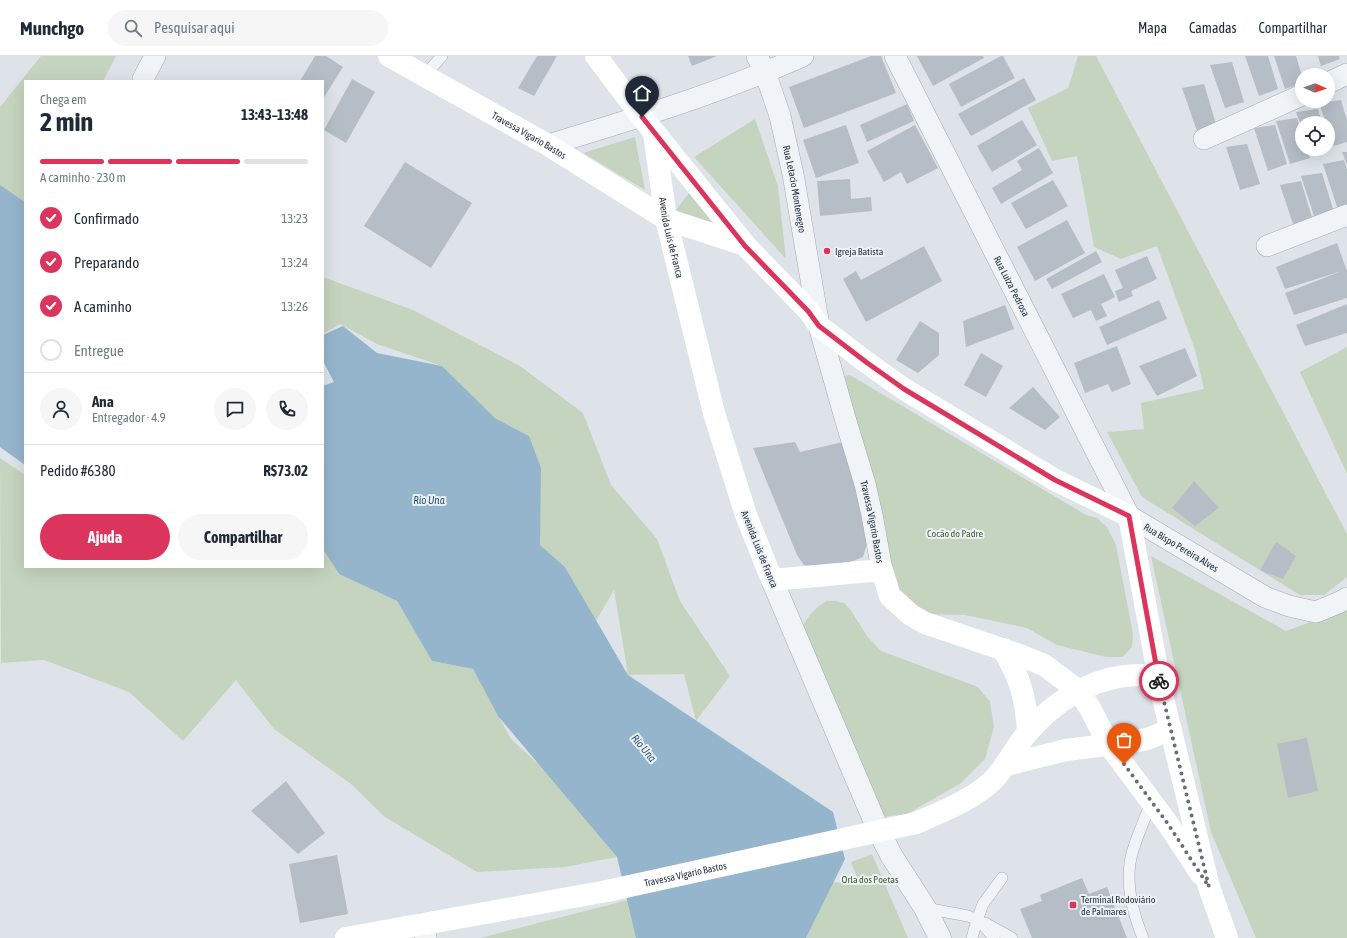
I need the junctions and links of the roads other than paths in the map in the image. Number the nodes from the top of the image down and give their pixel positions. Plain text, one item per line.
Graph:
1 (155, 56) edge
2 (389, 56) edge
3 (442, 56) edge
4 (596, 56) edge
5 (803, 56) edge
6 (895, 56) edge
7 (761, 64) edge
8 (1347, 74) edge
9 (424, 76) junction
10 (142, 79) dead end
11 (1335, 80) edge
12 (1295, 98) edge
13 (648, 125) junction
14 (1204, 139) dead end
15 (548, 146) junction
16 (1347, 215) edge
17 (666, 219) junction
18 (745, 246) junction
19 (1267, 246) dead end
20 (819, 326) junction
21 (1129, 516) junction
22 (882, 570) junction
23 (772, 580) junction
24 (1347, 598) edge
25 (1003, 649) junction
26 (1158, 674) junction
27 (1079, 691) junction
28 (1171, 729) junction
29 (1028, 731) junction
30 (1109, 745) junction
31 (1006, 765) junction
32 (1151, 803) junction
33 (1002, 878) dead end
34 (1209, 887) junction
35 (925, 908) junction
36 (978, 920) junction
37 (425, 931) edge
38 (346, 938) edge
39 (940, 938) edge
40 (972, 938) edge
41 (994, 938) edge
42 (1012, 938) edge
43 (1143, 938) edge
44 (1227, 938) edge

1 - 10 street
2 - 9 main road, Travessa Vigario Bastos
3 - 9 lane
4 - 13 main road, Rua Bispo Pereira Alves
5 - 7 street
6 - 21 street, Rua Luiza Pedrosa
7 - 13 street
7 - 20 street, Rua Letacio Montenegro
8 - 11 street
9 - 15 main road, Travessa Vigario Bastos
12 - 14 street
13 - 15 street
13 - 17 main road, Avenida Luis de Franca
13 - 18 main road, Rua Bispo Pereira Alves
15 - 17 main road, Travessa Vigario Bastos
16 - 19 street
17 - 18 main road, Travessa Vigario Bastos
17 - 23 main road, Avenida Luis de Franca
18 - 20 main road, Rua Bispo Pereira Alves
20 - 21 main road, Rua Bispo Pereira Alves
20 - 22 street, Travessa Vigario Bastos
21 - 24 street, Rua Bispo Pereira Alves
21 - 26 main road
22 - 23 main road
22 - 25 main road, Travessa Vigario Bastos
23 - 35 street, Avenida Luis de Franca
25 - 27 main road, Travessa Vigario Bastos
25 - 29 main road
26 - 27 main road, Travessa Vigario Bastos
26 - 28 main road
27 - 29 main road, Travessa Vigario Bastos
27 - 30 main road
28 - 30 main road
28 - 34 main road
29 - 31 main road, Travessa Vigario Bastos
30 - 31 main road
30 - 32 main road
31 - 37 main road, Travessa Vigario Bastos, bridge
32 - 34 main road
32 - 43 lane
33 - 36 lane
34 - 44 main road
35 - 36 lane
35 - 39 street, Avenida Luis de Franca
36 - 40 lane
36 - 41 lane
36 - 42 lane
37 - 38 main road, Travessa Vigario Bastos

